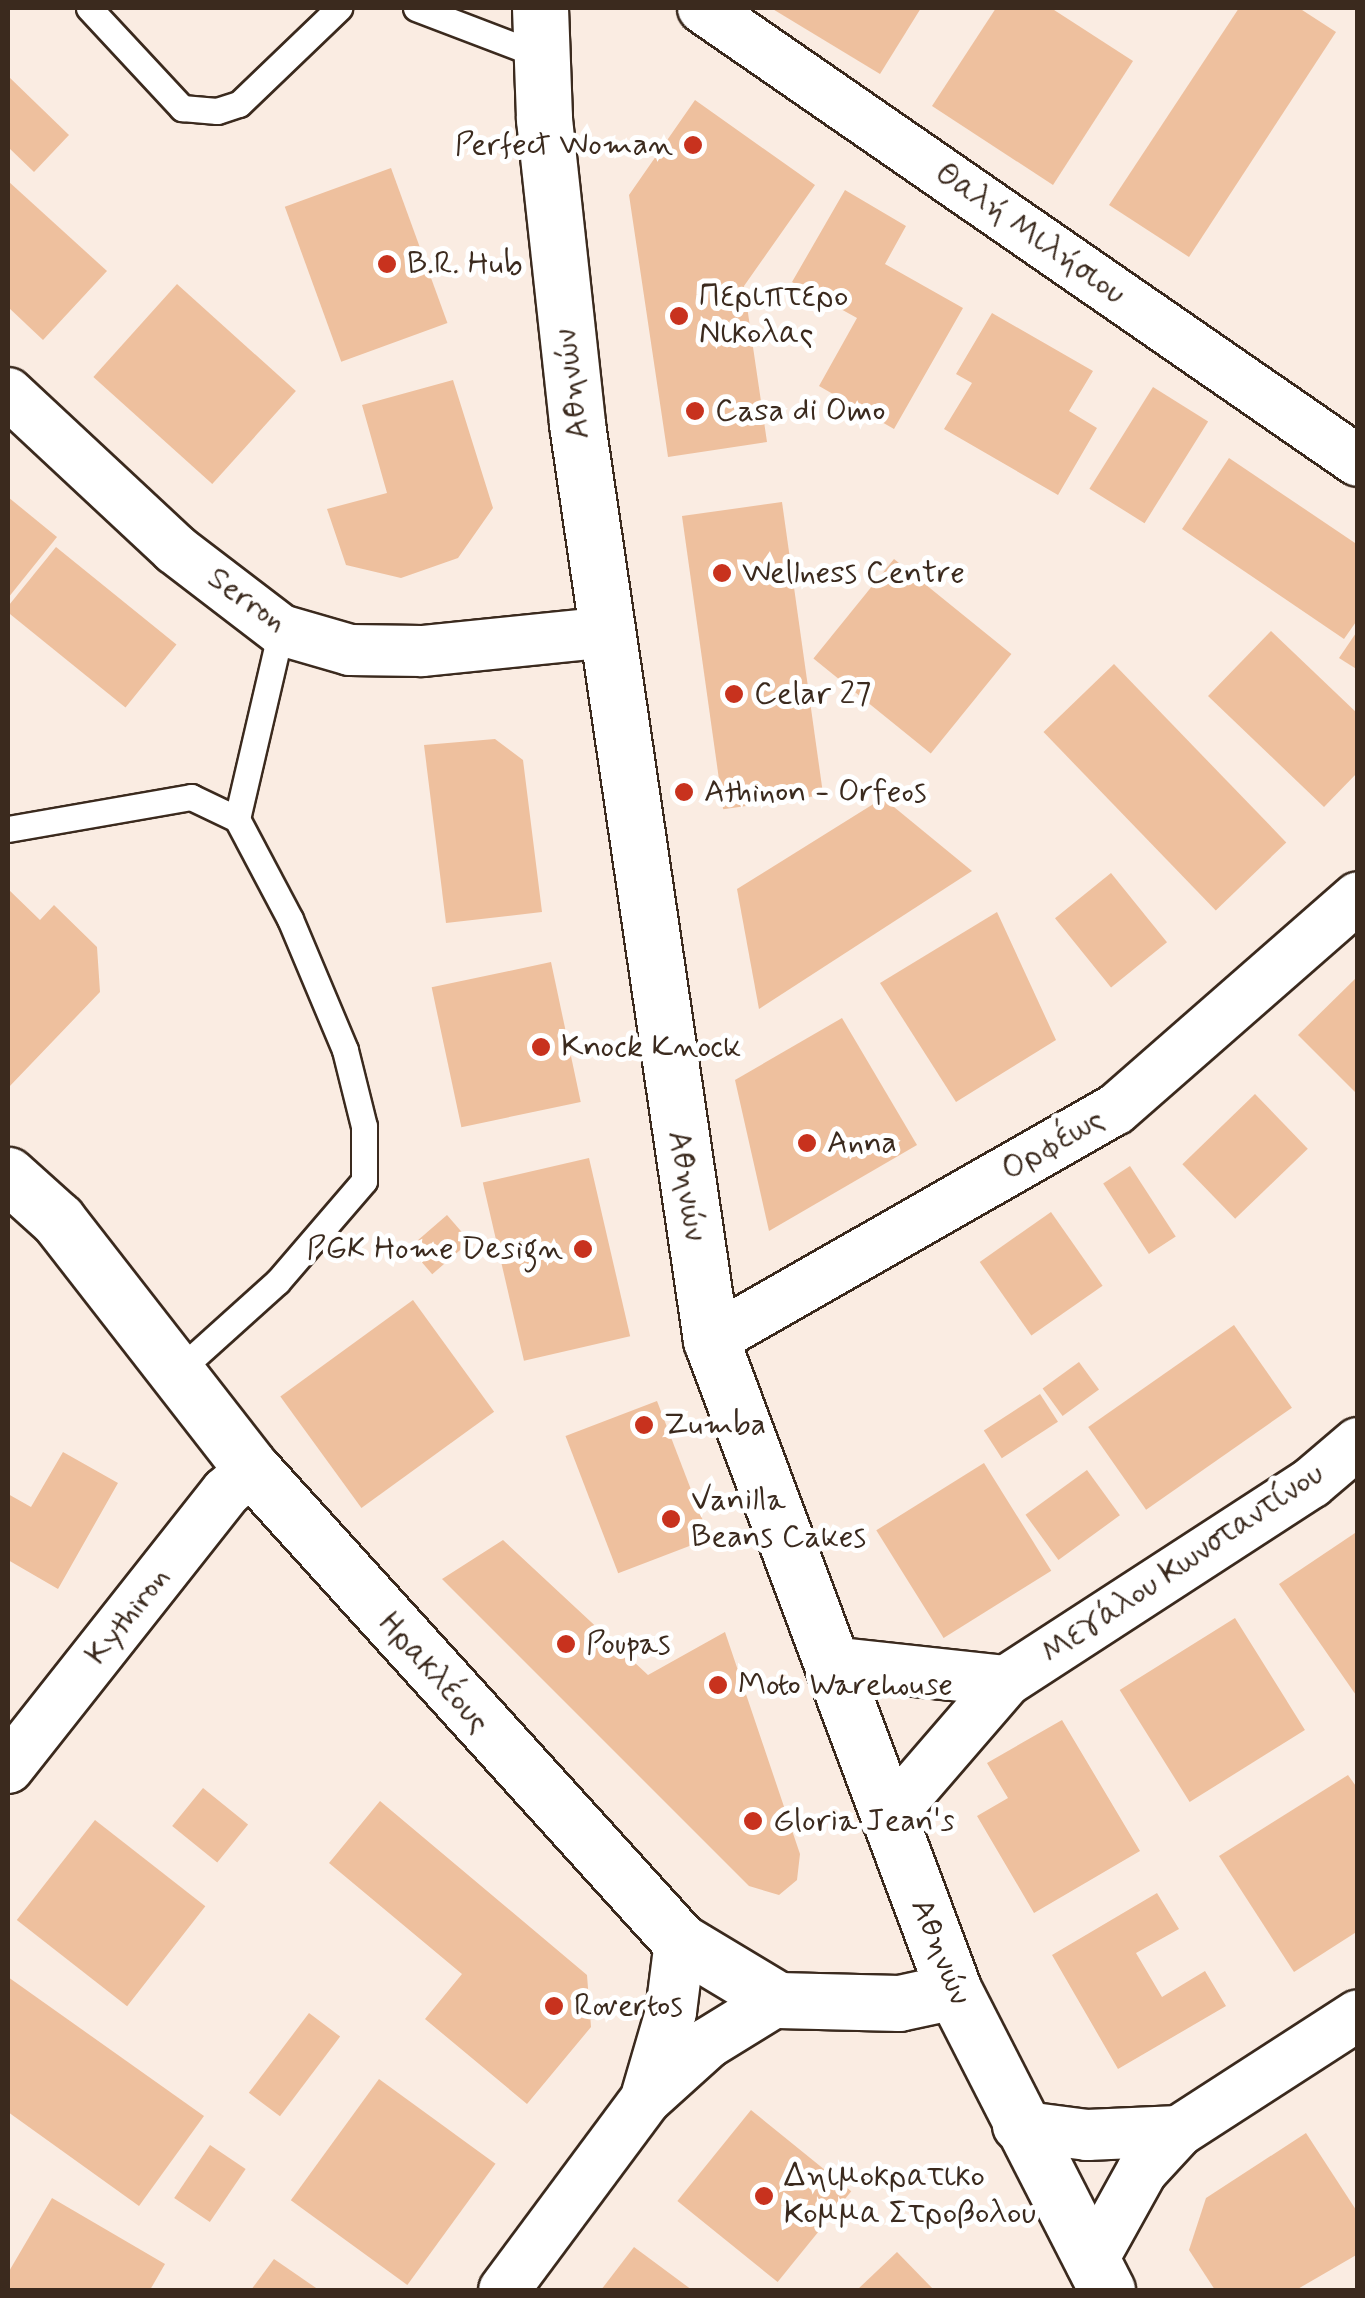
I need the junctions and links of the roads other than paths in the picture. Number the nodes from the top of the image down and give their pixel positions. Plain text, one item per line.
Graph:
1 (339, 8) edge
2 (416, 8) edge
3 (703, 8) edge
4 (100, 11) edge
5 (541, 32) edge
6 (8, 393) edge
7 (1358, 461) edge
8 (281, 630) junction
9 (610, 632) junction
10 (236, 819) junction
11 (8, 829) edge
12 (1358, 897) edge
13 (8, 1175) edge
14 (711, 1340) junction
15 (176, 1373) junction
16 (1358, 1443) edge
17 (252, 1469) junction
18 (831, 1662) junction
19 (1006, 1681) junction
20 (8, 1768) edge
21 (887, 1819) junction
22 (680, 1941) junction
23 (954, 1991) junction
24 (778, 2000) junction
25 (1358, 2015) edge
26 (646, 2098) junction
27 (1018, 2126) junction
28 (1178, 2130) junction
29 (1099, 2276) edge
30 (504, 2290) edge

1 - 4 lane
2 - 5 lane
3 - 7 street, Θαλή Μιλήσιου
5 - 9 main road, Αθηνών
6 - 8 street, Serron
8 - 9 street, Serron
8 - 10 lane
9 - 14 main road, Αθηνών
10 - 11 lane
10 - 15 lane
12 - 14 street, Ορφέως
13 - 15 main road, Ηρακλέους
14 - 18 main road, Αθηνών
15 - 17 main road, Ηρακλέους
16 - 19 street, Μεγάλου Κωνσταντίνου
17 - 20 street, Kythiron
17 - 22 main road, Ηρακλέους
18 - 19 street, Μεγάλου Κωνσταντίνου
18 - 21 main road, Αθηνών
19 - 21 street, Μεγάλου Κωνσταντίνου
21 - 23 main road, Αθηνών
22 - 24 main road, Ηρακλέους
22 - 26 street
23 - 24 main road, Ηρακλέους
23 - 27 main road, Αθηνών
24 - 26 street
25 - 28 street
26 - 30 street
27 - 28 street
27 - 29 main road, Αθηνών
28 - 29 street

